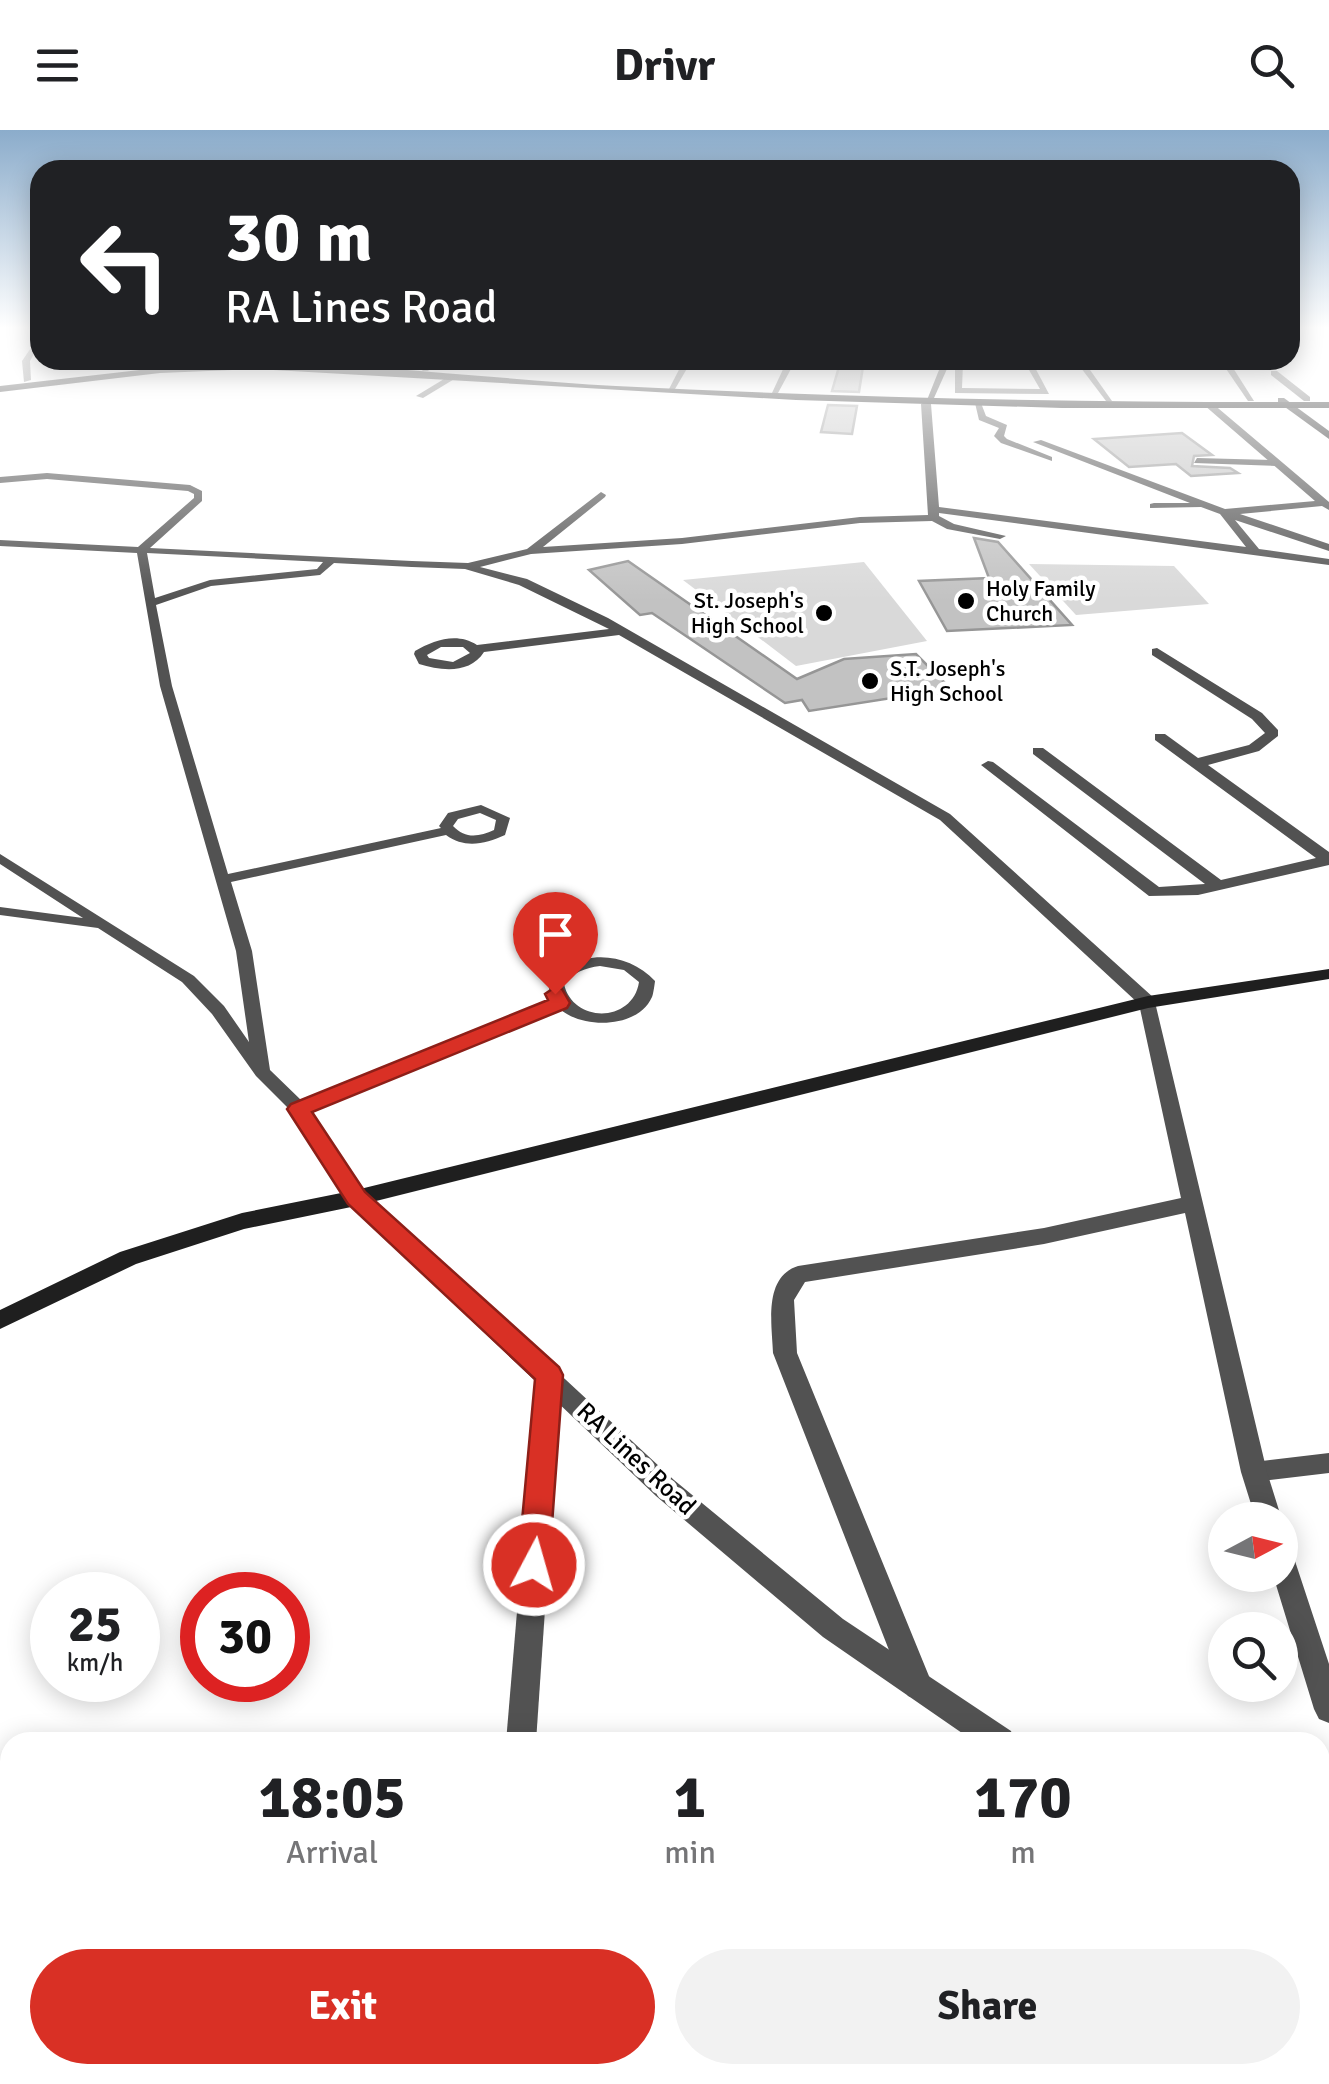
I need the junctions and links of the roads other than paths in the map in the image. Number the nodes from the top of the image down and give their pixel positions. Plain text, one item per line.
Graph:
1 (929, 418) edge
2 (982, 418) edge
3 (1224, 418) edge
4 (1311, 418) edge
5 (1329, 436) edge
6 (1038, 442) dead end
7 (1197, 462) dead end
8 (1276, 463) junction
9 (1076, 470) dead end
10 (0, 480) edge
11 (601, 495) dead end
12 (1326, 505) edge
13 (1154, 506) dead end
14 (1208, 506) junction
15 (1224, 512) junction
16 (933, 514) junction
17 (1000, 536) dead end
18 (0, 543) edge
19 (1329, 548) edge
20 (142, 550) junction
21 (531, 551) junction
22 (1254, 552) junction
23 (330, 560) junction
24 (1329, 562) edge
25 (412, 564) joint
26 (465, 566) junction
27 (151, 602) junction
28 (622, 631) junction
29 (477, 649) dead end
30 (1157, 652) dead end
31 (1160, 737) dead end
32 (1038, 751) dead end
33 (1196, 763) junction
34 (988, 765) dead end
35 (447, 831) dead end
36 (0, 858) edge
37 (1329, 860) edge
38 (224, 879) junction
39 (1217, 885) junction
40 (0, 912) edge
41 (100, 925) junction
42 (1329, 974) edge
43 (1148, 1002) junction
44 (560, 1003) junction
45 (262, 1072) junction
46 (299, 1109) junction
47 (356, 1198) junction
48 (1192, 1203) junction
49 (0, 1320) edge
50 (549, 1375) junction
51 (1329, 1463) edge
52 (1254, 1472) junction
53 (1263, 1502) edge
54 (1292, 1592) edge
55 (918, 1686) junction
56 (1329, 1709) edge
57 (522, 1732) edge
58 (985, 1732) edge

1 - 16 street
2 - 9 street
3 - 8 street
4 - 5 main road
6 - 14 street
7 - 8 lane
8 - 12 street
10 - 20 lane
11 - 21 street
12 - 15 street
13 - 14 street
14 - 15 street
15 - 19 street
15 - 22 street
16 - 17 street
16 - 21 street
16 - 22 street
18 - 20 lane
20 - 23 lane
20 - 27 lane
21 - 26 street
22 - 24 street
23 - 25 lane
23 - 27 lane
25 - 26 street
26 - 28 street
27 - 38 lane
28 - 29 street
28 - 43 street
30 - 33 street
31 - 33 street
32 - 39 street
33 - 37 street
34 - 39 street
35 - 38 lane
36 - 41 lane, RA Lines Road
37 - 39 street
38 - 45 lane
40 - 41 lane
41 - 45 lane, RA Lines Road
42 - 43 main road
43 - 47 main road
43 - 48 street
44 - 44 lane
44 - 46 lane
45 - 46 lane, RA Lines Road
46 - 47 lane, RA Lines Road
47 - 49 main road
47 - 50 street, RA Lines Road
48 - 52 street
48 - 55 street
50 - 55 street, RA Lines Road
50 - 57 street
51 - 52 lane
52 - 53 street
54 - 56 street
55 - 58 street, RA Lines Road

